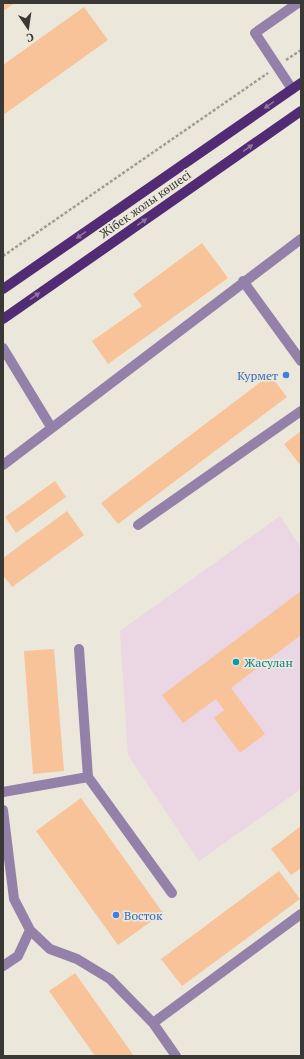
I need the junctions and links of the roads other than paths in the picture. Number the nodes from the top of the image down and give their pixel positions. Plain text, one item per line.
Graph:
1 (298, 3) edge
2 (301, 83) edge
3 (292, 89) junction
4 (301, 111) edge
5 (301, 239) edge
6 (243, 281) junction
7 (3, 289) edge
8 (3, 318) edge
9 (3, 348) edge
10 (301, 361) edge
11 (301, 412) edge
12 (51, 427) junction
13 (3, 465) edge
14 (138, 525) dead end
15 (79, 649) dead end
16 (88, 777) junction
17 (3, 792) edge
18 (3, 810) edge
19 (172, 893) dead end
20 (301, 914) edge
21 (30, 930) junction
22 (3, 966) edge
23 (153, 1023) junction
24 (176, 1056) edge

1 - 3 street
2 - 3 main road, Жібек жолы көшесі
3 -> 7 main road, Жібек жолы көшесі
8 -> 4 main road, Жібек жолы көшесі
5 - 6 street
6 - 10 street
6 - 12 street
9 - 12 street
11 - 14 street
12 - 13 street
15 - 16 street
16 - 17 street
16 - 19 street
18 - 21 street
20 - 23 street
21 - 22 street
21 - 23 street
23 - 24 street

